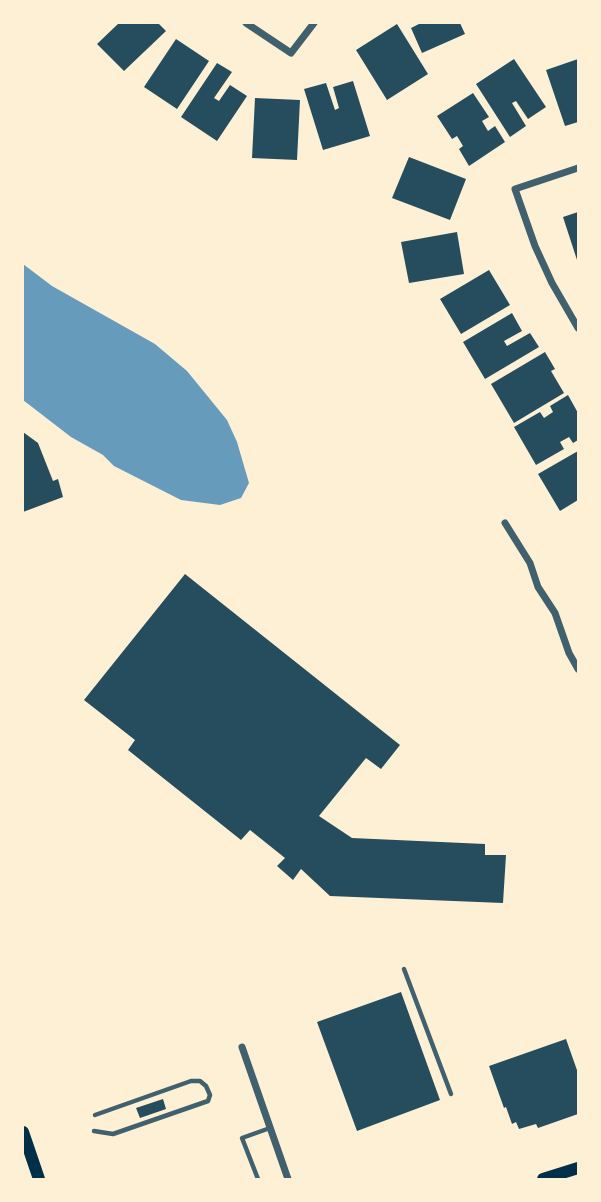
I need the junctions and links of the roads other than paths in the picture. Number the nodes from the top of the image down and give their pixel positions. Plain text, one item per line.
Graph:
1 (246, 23) edge
2 (314, 23) edge
3 (578, 168) edge
4 (578, 328) edge
5 (505, 523) dead end
6 (578, 669) edge
7 (404, 969) dead end
8 (242, 1046) dead end
9 (451, 1094) dead end
10 (95, 1115) dead end
11 (270, 1128) junction
12 (94, 1131) dead end
13 (23, 1132) edge
14 (578, 1168) edge
15 (39, 1179) edge
16 (258, 1179) edge
17 (288, 1179) edge
18 (543, 1179) edge

1 - 2 street
3 - 4 street
5 - 6 street
7 - 9 lane
8 - 11 street
10 - 12 lane
11 - 16 lane
11 - 17 street
13 - 15 main road
14 - 18 main road

